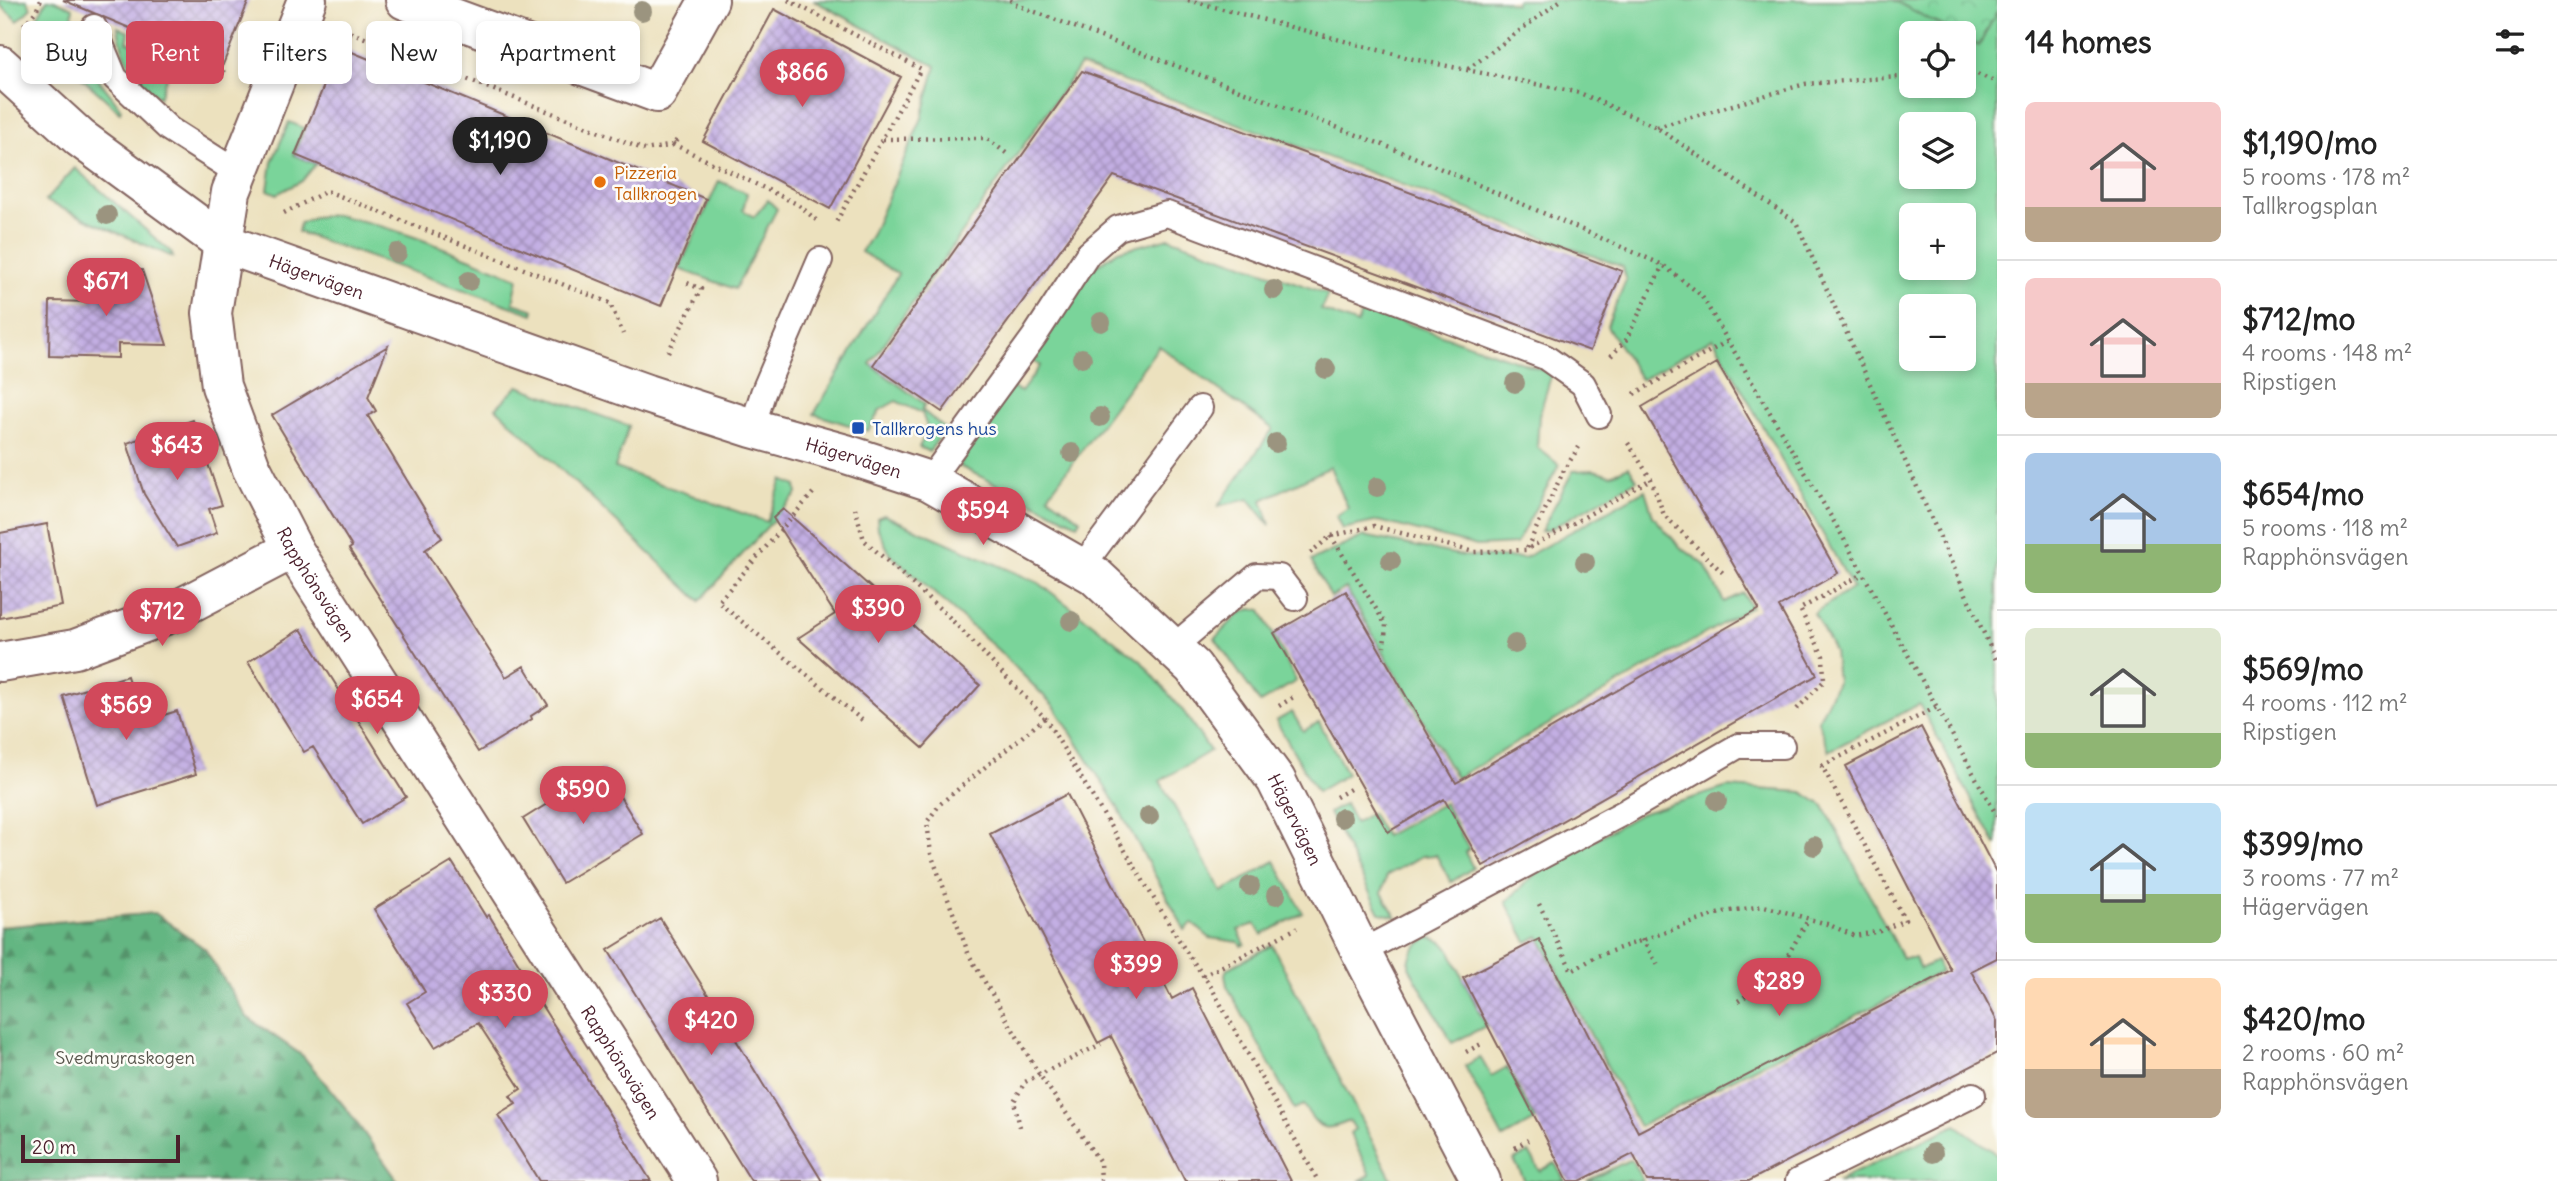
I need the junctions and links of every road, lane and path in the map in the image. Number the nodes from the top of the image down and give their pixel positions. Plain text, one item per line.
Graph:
1 (41, 0) edge
2 (307, 0) edge
3 (405, 0) edge
4 (709, 0) edge
5 (788, 0) edge
6 (1010, 0) edge
7 (1188, 0) edge
8 (1561, 0) edge
9 (9, 48) edge
10 (1467, 70) junction
11 (112, 71) edge
12 (224, 72) edge
13 (1976, 74) edge
14 (1899, 77) edge
15 (1997, 82) edge
16 (271, 91) junction
17 (657, 93) junction
18 (1656, 127) junction
19 (883, 139) junction
20 (1010, 156) dead end
21 (238, 173) junction
22 (828, 237) junction
23 (223, 243) junction
24 (820, 260) joint
25 (1663, 265) junction
26 (687, 283) dead end
27 (1728, 341) junction
28 (1583, 384) junction
29 (647, 394) junction
30 (1200, 408) dead end
31 (1599, 415) junction
32 (751, 428) junction
33 (853, 457) junction
34 (1651, 479) junction
35 (929, 481) junction
36 (1331, 536) junction
37 (293, 549) junction
38 (1526, 550) junction
39 (1081, 568) junction
40 (1723, 573) dead end
41 (1863, 574) junction
42 (1279, 577) junction
43 (1295, 598) dead end
44 (1384, 647) dead end
45 (1172, 648) junction
46 (0, 662) edge
47 (1997, 663) edge
48 (1937, 707) junction
49 (1045, 718) junction
50 (862, 720) dead end
51 (1782, 746) junction
52 (1822, 766) junction
53 (1997, 816) edge
54 (1521, 867) junction
55 (1338, 906) junction
56 (1809, 918) junction
57 (1642, 939) junction
58 (1361, 952) junction
59 (1659, 967) dead end
60 (1203, 976) junction
61 (1738, 1001) dead end
62 (1101, 1044) dead end
63 (1039, 1074) junction
64 (1973, 1095) dead end
65 (1020, 1127) dead end
66 (697, 1181) edge
67 (1101, 1181) edge
68 (1318, 1181) edge
69 (1481, 1181) edge
70 (1798, 1181) edge

1 - 9 path
2 - 16 street, Rapphönsvägen
3 - 17 street
4 - 17 street
5 - 19 path
6 - 25 path
7 - 10 path
8 - 10 path
9 - 23 street, Hägervägen
10 - 18 path
11 - 21 lane
12 - 16 path
13 - 15 path
14 - 18 path
16 - 21 street, Rapphönsvägen
17 - 22 path
18 - 47 path
19 - 20 path
19 - 22 path
21 - 23 street, Rapphönsvägen
22 - 24 path
23 - 29 street, Hägervägen
23 - 29 path
23 - 37 street, Rapphönsvägen
24 - 32 lane
25 - 27 path
25 - 28 path
26 - 29 path
27 - 31 path
27 - 41 path
28 - 31 lane
28 - 35 lane
29 - 32 street, Hägervägen
30 - 39 lane
31 - 34 path
31 - 38 path
32 - 33 street, Hägervägen
33 - 35 street, Hägervägen
33 - 49 path
33 - 50 path
34 - 38 path
34 - 40 path
35 - 39 street, Hägervägen
36 - 38 path
36 - 42 path
36 - 44 path
37 - 46 street
37 - 66 street, Rapphönsvägen
39 - 45 street, Hägervägen
41 - 48 path
41 - 51 path
42 - 43 lane
42 - 45 lane
45 - 55 street, Hägervägen
48 - 52 path
48 - 53 path
49 - 60 path
49 - 63 path
51 - 52 path
51 - 54 lane
52 - 56 path
54 - 57 path
54 - 58 lane
55 - 58 street, Hägervägen
55 - 60 path
56 - 57 path
56 - 61 path
57 - 59 path
58 - 69 street, Hägervägen
60 - 68 path
62 - 63 path
63 - 65 path
63 - 67 path
64 - 70 lane

